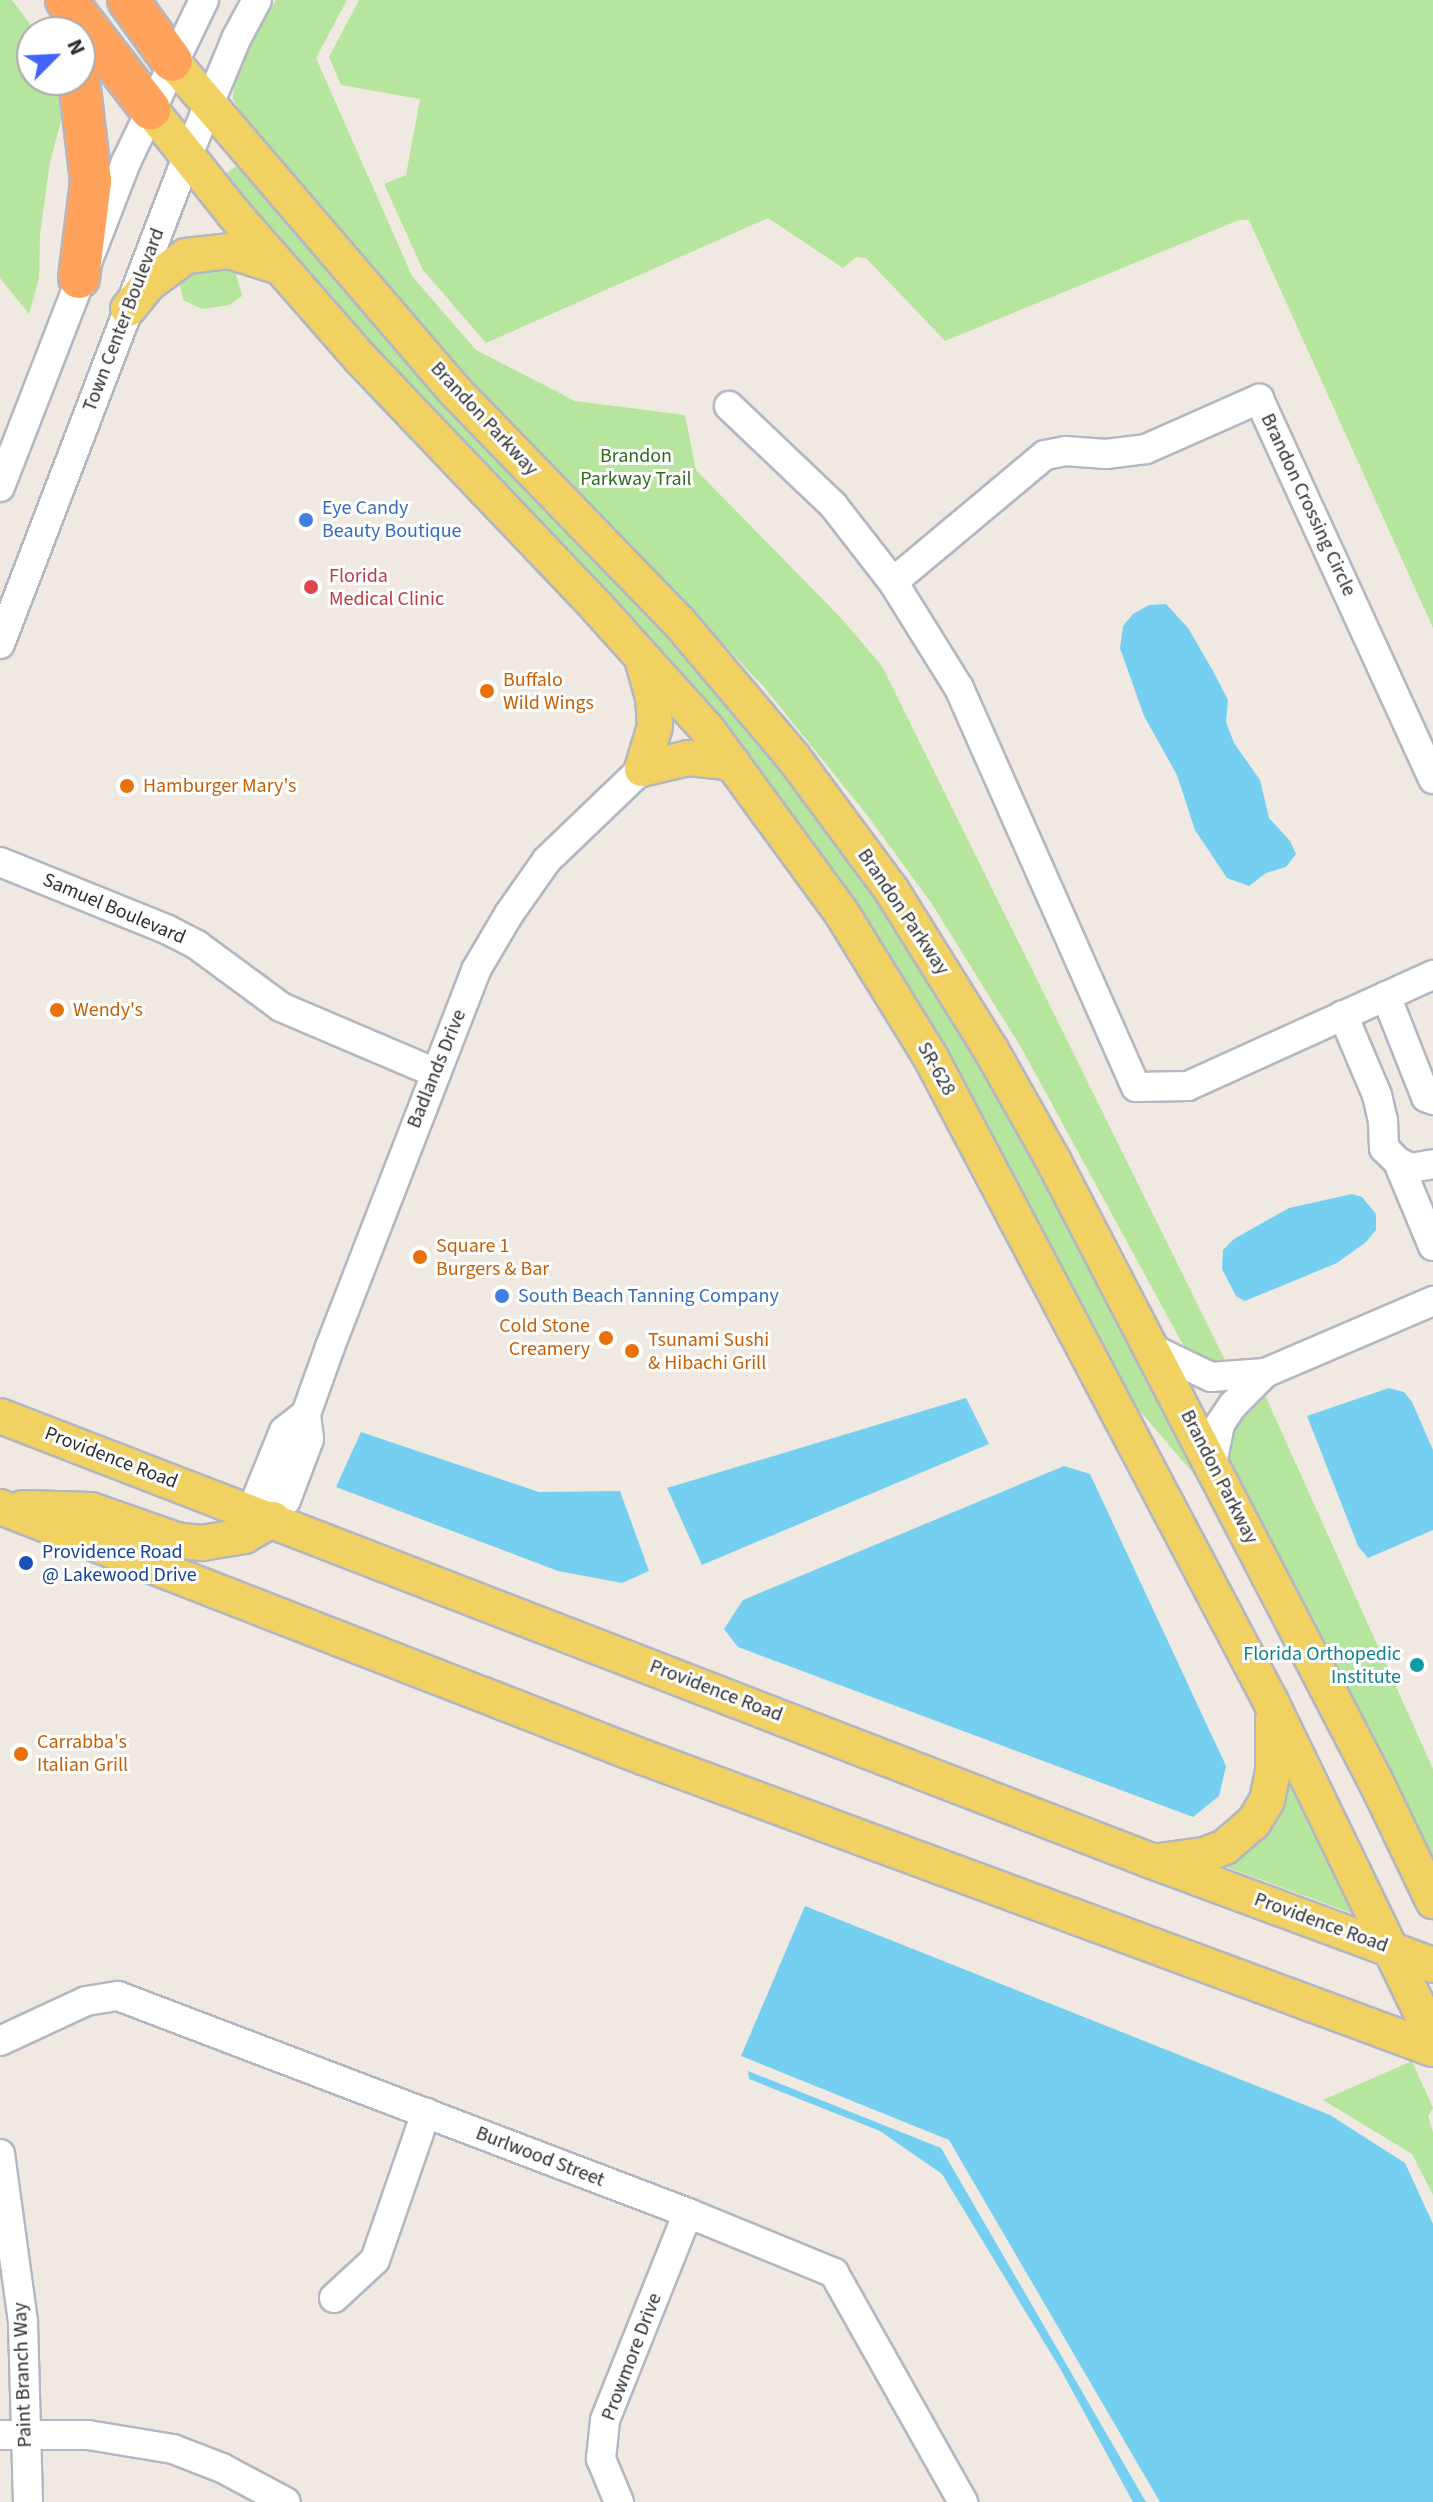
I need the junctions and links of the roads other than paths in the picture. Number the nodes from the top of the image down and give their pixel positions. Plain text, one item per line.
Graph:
1 (66, 0) edge
2 (128, 0) edge
3 (204, 0) edge
4 (257, 0) edge
5 (172, 61) junction
6 (81, 96) edge
7 (208, 106) junction
8 (150, 109) junction
9 (187, 157) junction
10 (279, 267) junction
11 (79, 278) junction
12 (128, 309) junction
13 (729, 406) dead end
14 (0, 487) edge
15 (893, 582) junction
16 (0, 644) edge
17 (641, 654) junction
18 (733, 763) junction
19 (642, 769) junction
20 (1433, 779) edge
21 (0, 862) edge
22 (1433, 975) edge
23 (1386, 996) junction
24 (1343, 1015) junction
25 (436, 1073) junction
26 (1430, 1099) edge
27 (1383, 1120) junction
28 (1398, 1162) junction
29 (1433, 1164) edge
30 (1433, 1246) edge
31 (1433, 1301) edge
32 (1153, 1349) junction
33 (1265, 1373) junction
34 (0, 1416) edge
35 (1212, 1464) junction
36 (4, 1508) edge
37 (262, 1516) junction
38 (1271, 1702) junction
39 (1149, 1860) junction
40 (1433, 1901) edge
41 (1392, 1949) junction
42 (1433, 1965) edge
43 (1433, 2037) edge
44 (0, 2041) edge
45 (1433, 2049) edge
46 (426, 2113) junction
47 (0, 2154) edge
48 (688, 2213) junction
49 (334, 2298) dead end
50 (13, 2434) edge
51 (28, 2502) edge
52 (286, 2502) edge
53 (619, 2502) edge
54 (963, 2502) edge

1 - 8 highway
2 - 5 highway
3 - 5 street
4 - 7 street, Town Center Boulevard
5 - 7 main road, Brandon Parkway
5 - 8 street
6 - 11 highway
7 - 9 street, Town Center Boulevard
7 - 32 main road, Brandon Parkway
8 - 9 main road
8 - 11 street
9 - 10 main road
9 - 12 street, Town Center Boulevard
10 - 12 main road
10 - 17 main road
11 - 14 street
12 - 16 street, Town Center Boulevard
13 - 15 street
15 - 20 street, Brandon Crossing Circle
15 - 24 street
17 - 18 main road, SR-628
17 - 19 main road
18 - 19 main road
18 - 38 main road, SR-628
19 - 25 street, Badlands Drive
21 - 25 street, Samuel Boulevard
22 - 23 street
23 - 24 street
23 - 26 street
24 - 27 street
25 - 37 street, Badlands Drive
26 - 27 street
27 - 28 street
28 - 29 street
28 - 30 street
31 - 33 street
32 - 33 street
32 - 35 main road, Brandon Parkway
33 - 35 street
34 - 37 main road, Providence Road
35 - 40 main road, Brandon Parkway
36 - 37 main road
36 - 45 main road
37 - 39 main road, Providence Road
38 - 39 main road
38 - 41 main road
39 - 41 main road, Providence Road
41 - 42 main road, Providence Road
41 - 43 main road
44 - 46 street, Burlwood Street
46 - 48 street, Burlwood Street
46 - 49 street
47 - 50 street, Paint Branch Way
48 - 53 street, Prowmore Drive
48 - 54 street, Burlwood Street
50 - 51 street, Paint Branch Way
50 - 52 street

